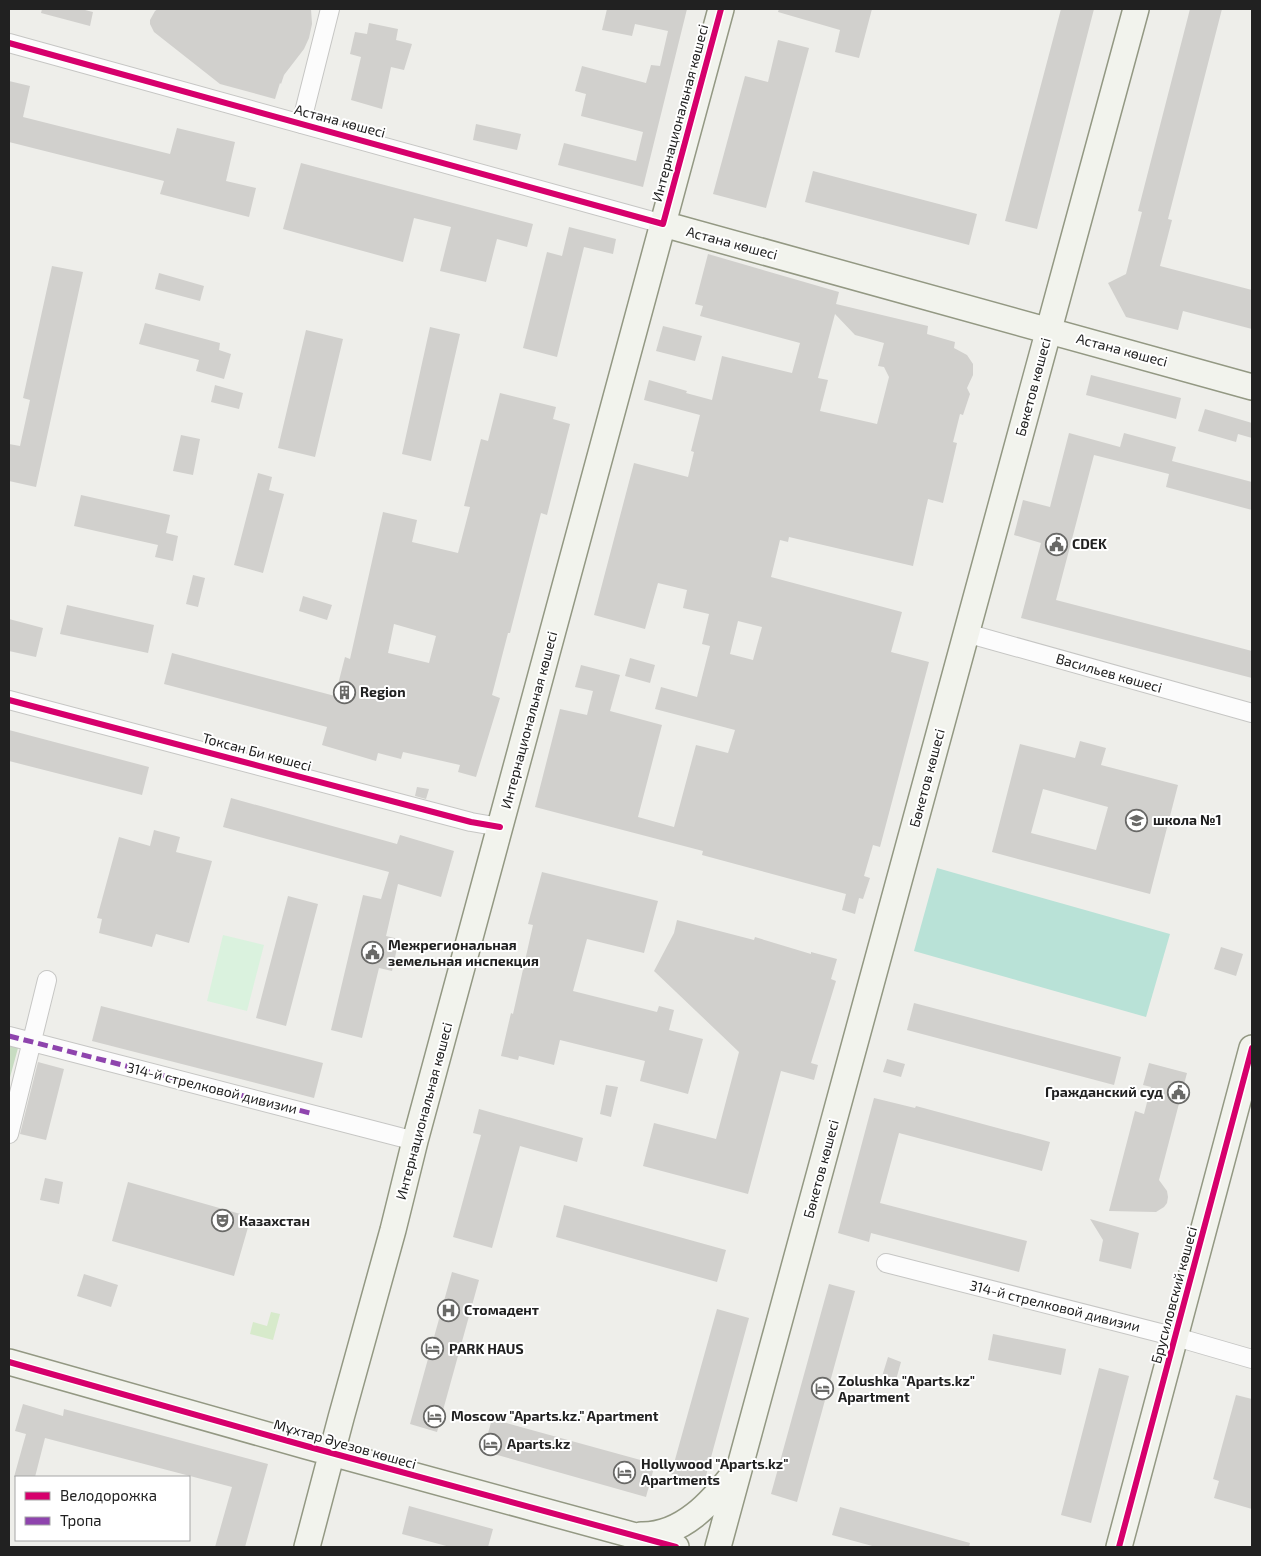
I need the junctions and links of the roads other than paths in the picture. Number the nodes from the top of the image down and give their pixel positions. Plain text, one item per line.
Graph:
1 (330, 9) edge
2 (721, 9) edge
3 (1136, 9) edge
4 (9, 43) edge
5 (301, 124) junction
6 (664, 224) junction
7 (1048, 330) junction
8 (1252, 387) edge
9 (966, 633) junction
10 (9, 700) edge
11 (1252, 714) edge
12 (500, 827) junction
13 (47, 980) dead end
14 (9, 1036) edge
15 (32, 1042) junction
16 (1252, 1048) edge
17 (9, 1134) edge
18 (415, 1141) junction
19 (886, 1263) dead end
20 (1176, 1337) junction
21 (1252, 1359) edge
22 (9, 1362) edge
23 (332, 1453) junction
24 (741, 1465) junction
25 (624, 1534) junction
26 (307, 1547) edge
27 (676, 1547) edge
28 (718, 1547) edge
29 (1118, 1547) edge

1 - 5 street
2 - 6 main road, Интернациональная көшесі
3 - 7 main road, Бөкетов көшесі
4 - 5 street, Астана көшесі
5 - 6 street, Астана көшесі
6 - 7 main road, Астана көшесі
6 - 12 main road, Интернациональная көшесі
7 - 8 main road, Астана көшесі
7 - 9 main road, Бөкетов көшесі
9 - 11 street, Васильев көшесі
9 - 24 main road, Бөкетов көшесі
10 - 12 street, Токсан Би көшесі
12 - 18 main road, Интернациональная көшесі
13 - 15 street
14 - 15 street, 314-й стрелковой дивизии
15 - 17 street
15 - 18 street, 314-й стрелковой дивизии
16 - 20 main road, Брусиловский көшесі
18 - 23 main road, Интернациональная көшесі
19 - 20 street, 314-й стрелковой дивизии
20 - 21 street, 314-й стрелковой дивизии
20 - 29 main road, Брусиловский көшесі
22 - 23 main road, Мұхтар Әуезов көшесі
23 - 25 main road, Мұхтар Әуезов көшесі
23 - 26 main road, Интернациональная көшесі
24 - 25 main road
24 - 28 main road, Бөкетов көшесі
25 - 27 main road, Мұхтар Әуезов көшесі

